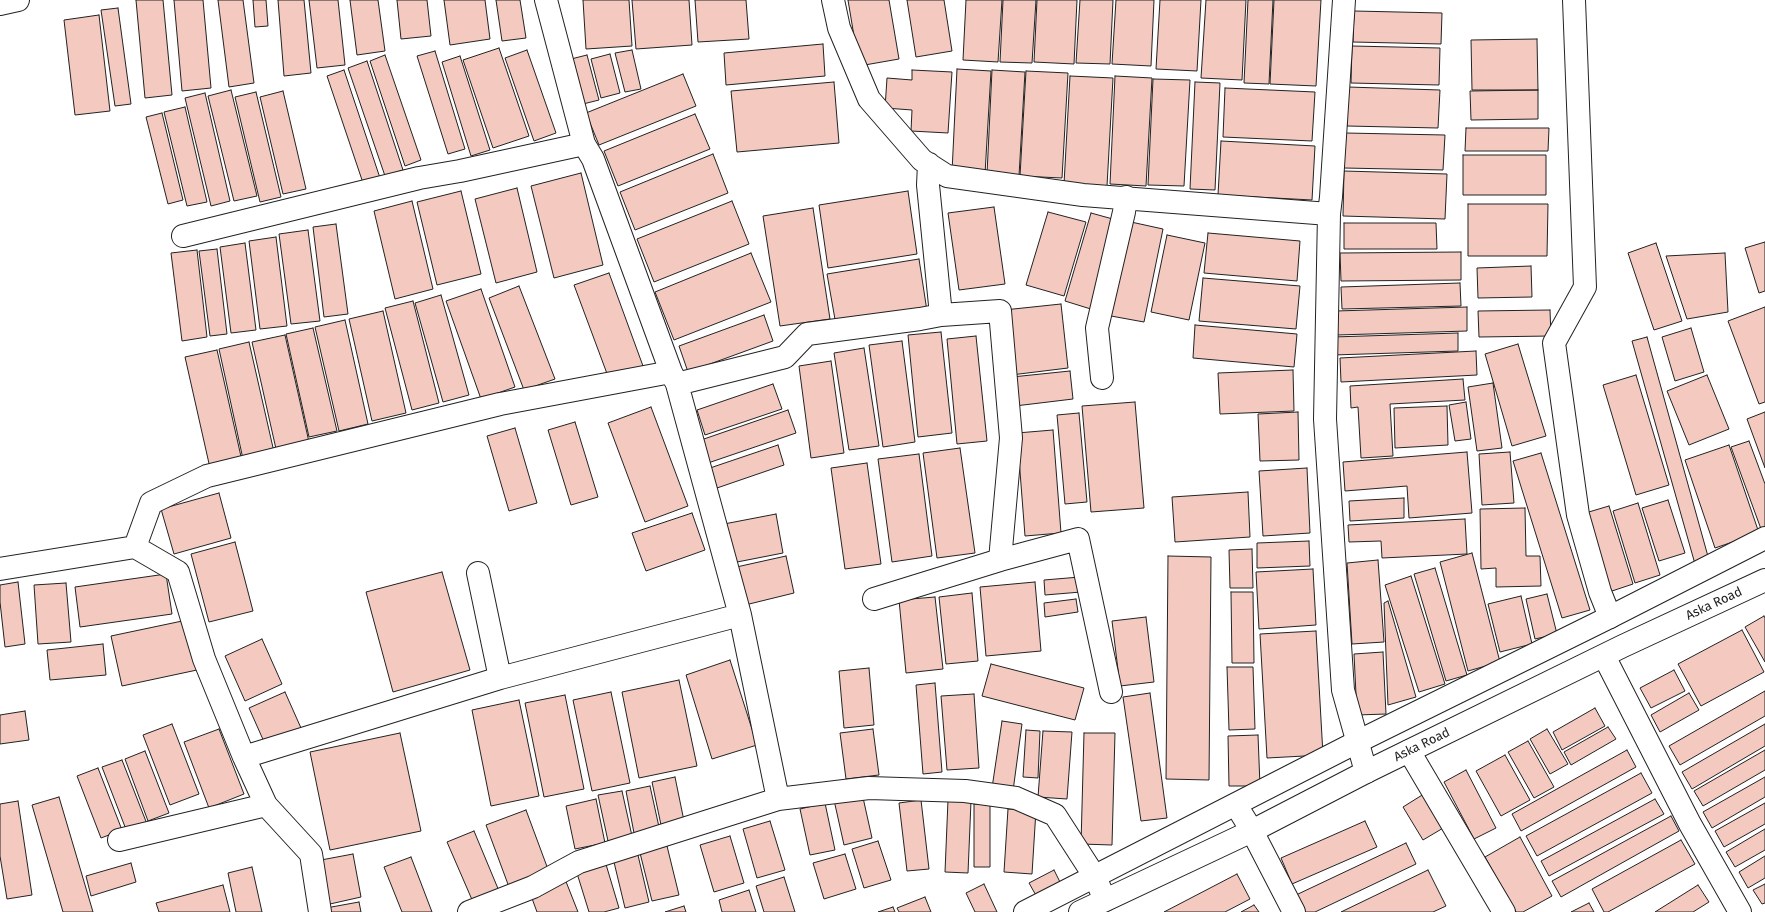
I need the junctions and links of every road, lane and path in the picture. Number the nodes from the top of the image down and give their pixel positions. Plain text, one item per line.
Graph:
1 (18, 0) edge
2 (546, 0) edge
3 (833, 0) edge
4 (1344, 0) edge
5 (1574, 0) edge
6 (0, 4) edge
7 (584, 144) junction
8 (929, 164) junction
9 (1126, 198) junction
10 (1329, 214) junction
11 (183, 236) dead end
12 (941, 315) junction
13 (674, 378) junction
14 (1102, 378) dead end
15 (1765, 538) edge
16 (135, 547) junction
17 (1000, 560) junction
18 (0, 570) edge
19 (478, 573) dead end
20 (1765, 580) edge
21 (874, 599) dead end
22 (740, 615) junction
23 (1610, 617) junction
24 (1604, 656) junction
25 (500, 678) junction
26 (1111, 692) dead end
27 (1357, 742) junction
28 (1408, 752) junction
29 (244, 757) junction
30 (1366, 772) junction
31 (778, 799) junction
32 (266, 805) junction
33 (1236, 805) junction
34 (1252, 831) junction
35 (119, 840) dead end
36 (1095, 877) junction
37 (1105, 900) junction
38 (320, 912) edge
39 (469, 912) edge
40 (1025, 912) edge
41 (1080, 912) edge
42 (1294, 912) edge
43 (1504, 912) edge
44 (1740, 912) edge

1 - 6 main road
2 - 7 main road
3 - 8 main road
4 - 10 main road
5 - 23 main road
7 - 11 main road
7 - 13 main road
8 - 9 main road
8 - 12 main road
9 - 10 main road
9 - 14 main road
10 - 27 main road
12 - 13 main road
12 - 17 main road
13 - 16 main road
13 - 22 main road
15 - 23 main road
16 - 18 main road
16 - 29 main road
17 - 21 main road
17 - 26 main road
19 - 25 main road
20 - 24 main road, Aska Road
22 - 25 main road
22 - 31 main road
23 - 27 main road
24 - 28 main road, Aska Road
24 - 44 main road
25 - 29 main road
27 - 30 main road
27 - 33 main road
28 - 30 main road, Aska Road
28 - 43 main road
29 - 32 main road
30 - 34 main road, Aska Road
31 - 36 main road
31 - 39 main road
32 - 35 main road
32 - 38 main road
33 - 34 main road
33 - 36 main road
34 - 37 main road, Aska Road
34 - 42 main road
36 - 37 main road
36 - 40 main road
37 - 41 main road, Aska Road

